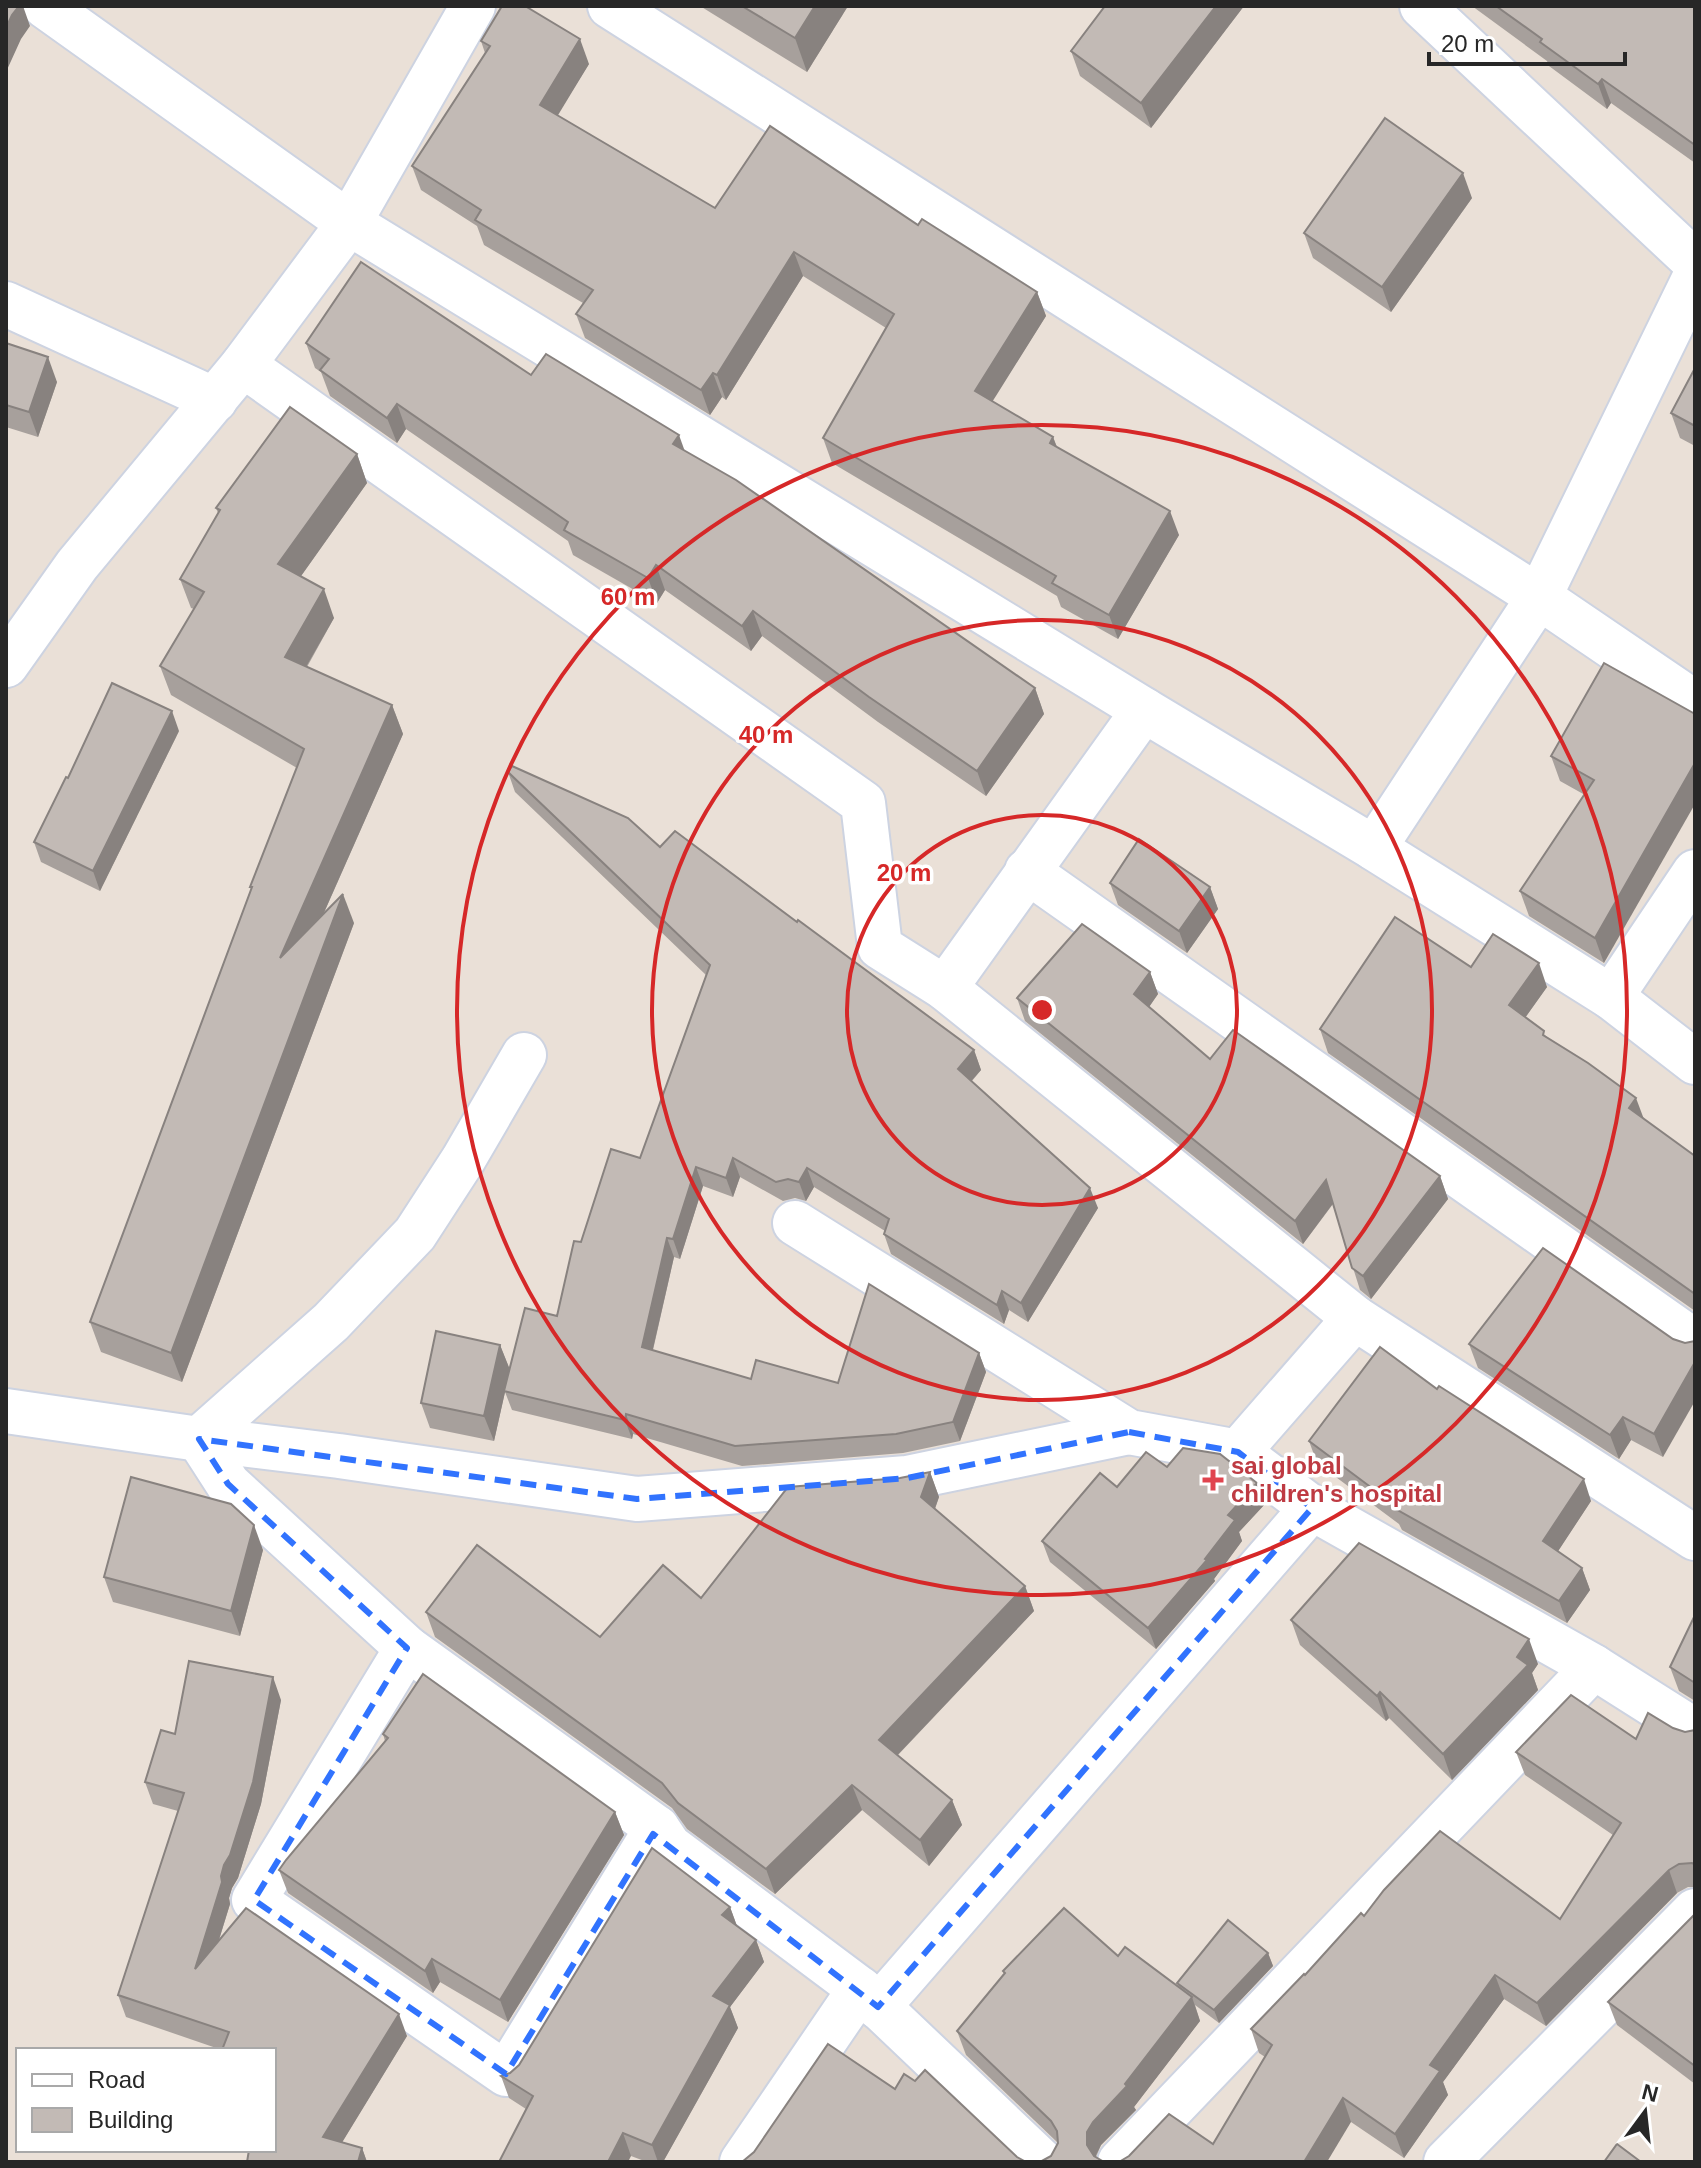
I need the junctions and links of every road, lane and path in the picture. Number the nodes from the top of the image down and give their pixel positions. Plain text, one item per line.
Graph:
1 (45, 6) edge
2 (473, 6) edge
3 (610, 6) edge
4 (1428, 8) edge
5 (349, 223) junction
6 (1695, 262) edge
7 (1695, 277) edge
8 (6, 304) edge
9 (243, 365) junction
10 (215, 400) junction
11 (1539, 597) junction
12 (6, 665) edge
13 (1695, 703) edge
14 (1144, 710) junction
15 (1374, 848) junction
16 (1027, 871) junction
17 (1695, 872) edge
18 (945, 988) junction
19 (1611, 997) junction
20 (524, 1055) dead end
21 (1695, 1062) edge
22 (795, 1223) dead end
23 (1355, 1318) junction
24 (1695, 1342) edge
25 (6, 1411) edge
26 (1129, 1432) junction
27 (199, 1439) junction
28 (1238, 1452) junction
29 (1312, 1508) junction
30 (1695, 1538) edge
31 (407, 1648) junction
32 (1594, 1667) junction
33 (1695, 1731) edge
34 (657, 1828) junction
35 (1695, 1911) edge
36 (869, 1998) junction
37 (742, 2162) edge
38 (1042, 2162) edge
39 (1120, 2162) edge
40 (1446, 2162) edge

1 - 5 street
2 - 5 street
3 - 11 street
4 - 6 street
5 - 9 street
5 - 14 street
7 - 11 street
8 - 10 street
9 - 10 street
9 - 18 street
10 - 12 street
11 - 13 street
11 - 15 street
14 - 15 street
14 - 16 street
15 - 19 street
16 - 18 street
16 - 24 street
17 - 19 street
18 - 23 street
19 - 21 street
20 - 27 street
22 - 26 street
23 - 28 street
23 - 30 street
25 - 27 street
26 - 27 street
26 - 28 street
27 - 31 street
28 - 29 street
29 - 32 street
29 - 36 street
31 - 34 street
31 - 34 street
32 - 33 street
32 - 39 street
34 - 36 street
35 - 40 street
36 - 37 street
36 - 38 street

